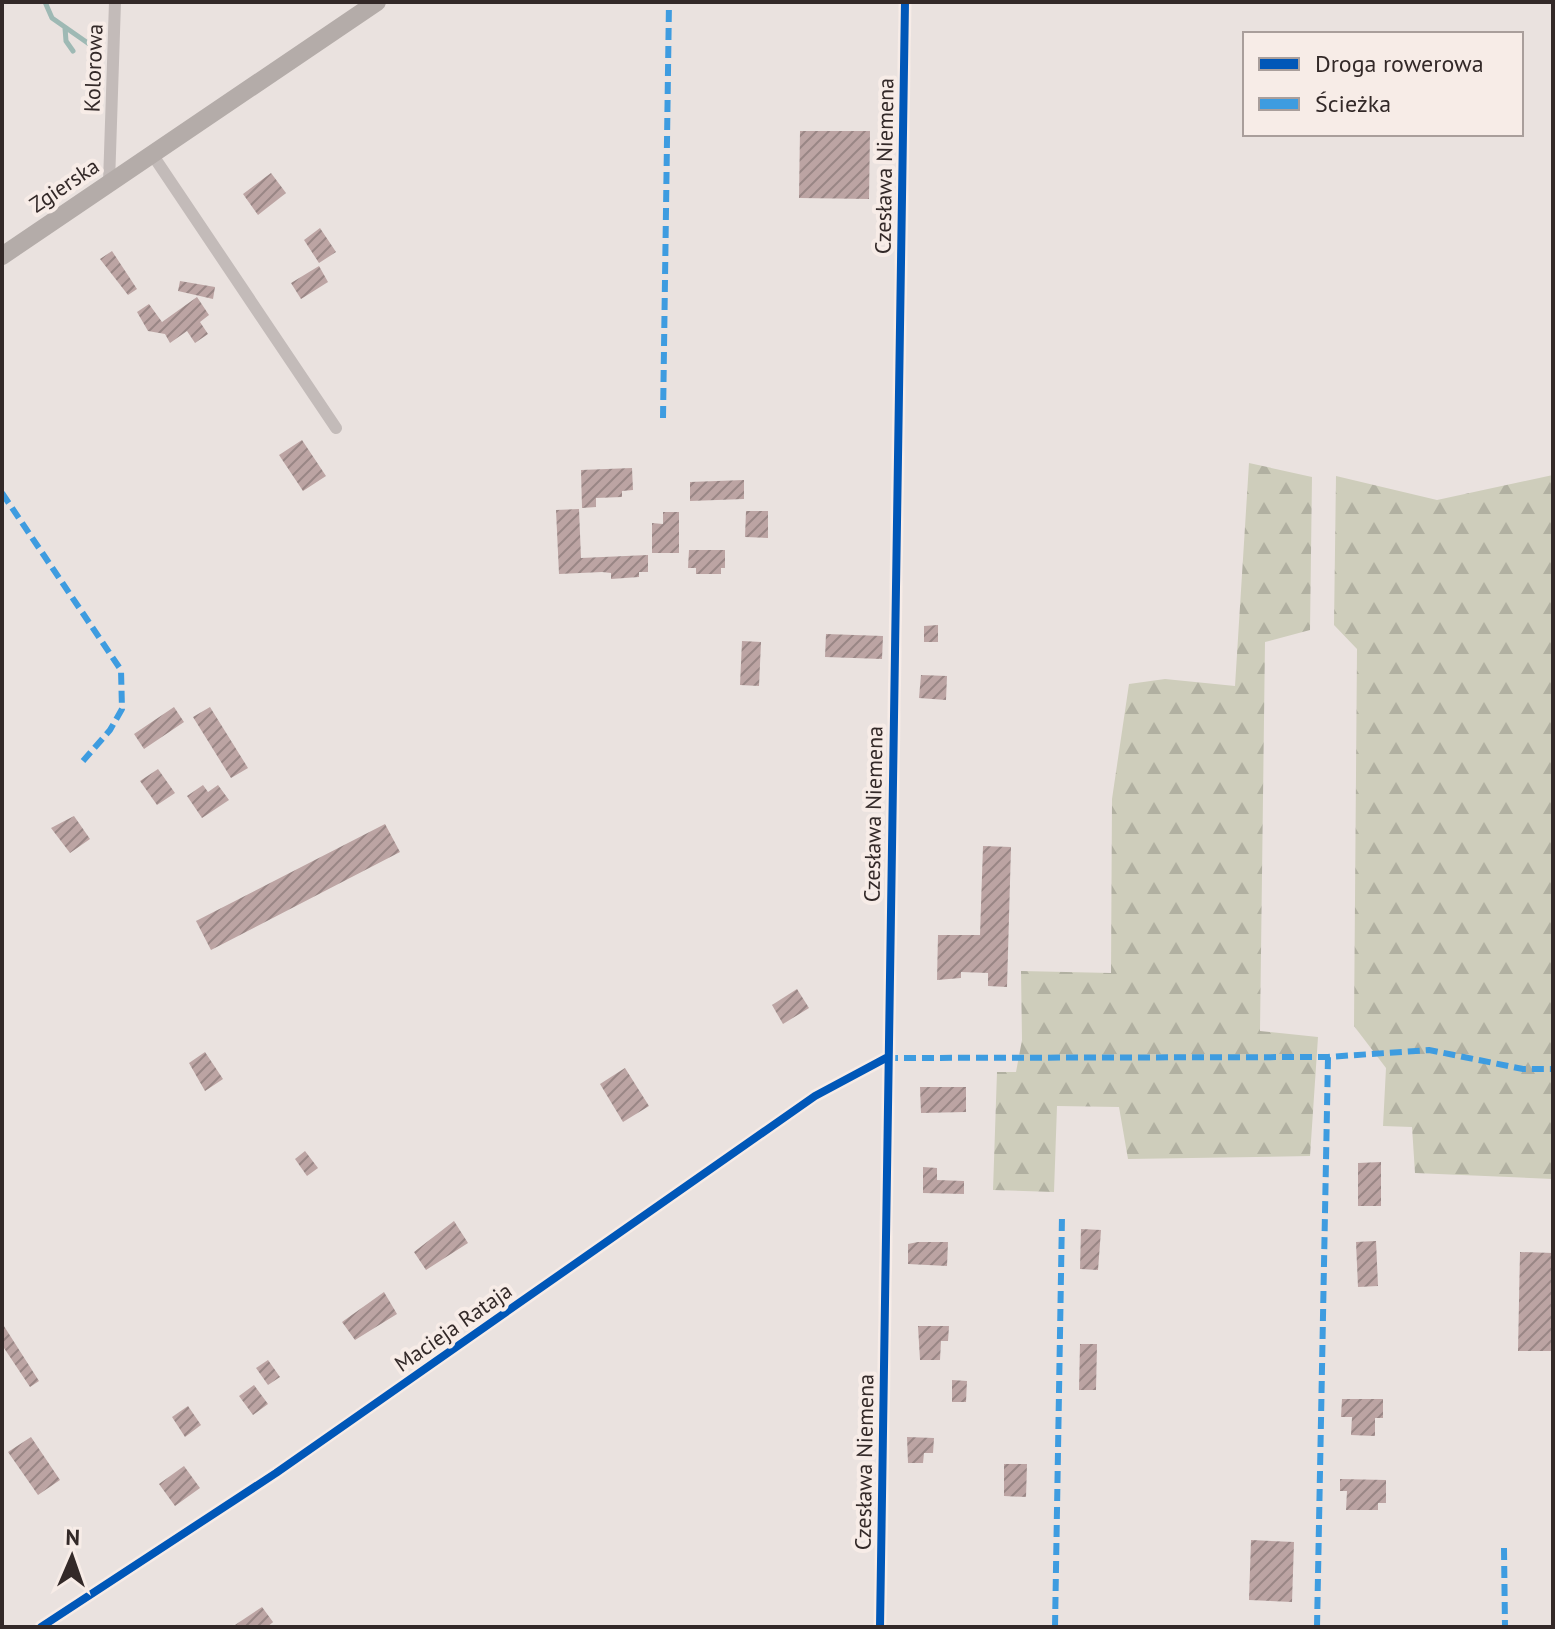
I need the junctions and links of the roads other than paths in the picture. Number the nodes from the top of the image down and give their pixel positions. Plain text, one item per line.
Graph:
1 (115, 2) edge
2 (377, 2) edge
3 (905, 2) edge
4 (152, 154) junction
5 (109, 183) junction
6 (2, 256) edge
7 (336, 428) dead end
8 (886, 1058) junction
9 (41, 1627) edge
10 (880, 1627) edge

1 - 5 street, Kolorowa
2 - 4 main road, Zgierska
3 - 8 street, Czesława Niemena
4 - 5 main road, Zgierska
4 - 7 street
5 - 6 main road, Zgierska
8 - 9 street, Macieja Rataja
8 - 10 street, Czesława Niemena

